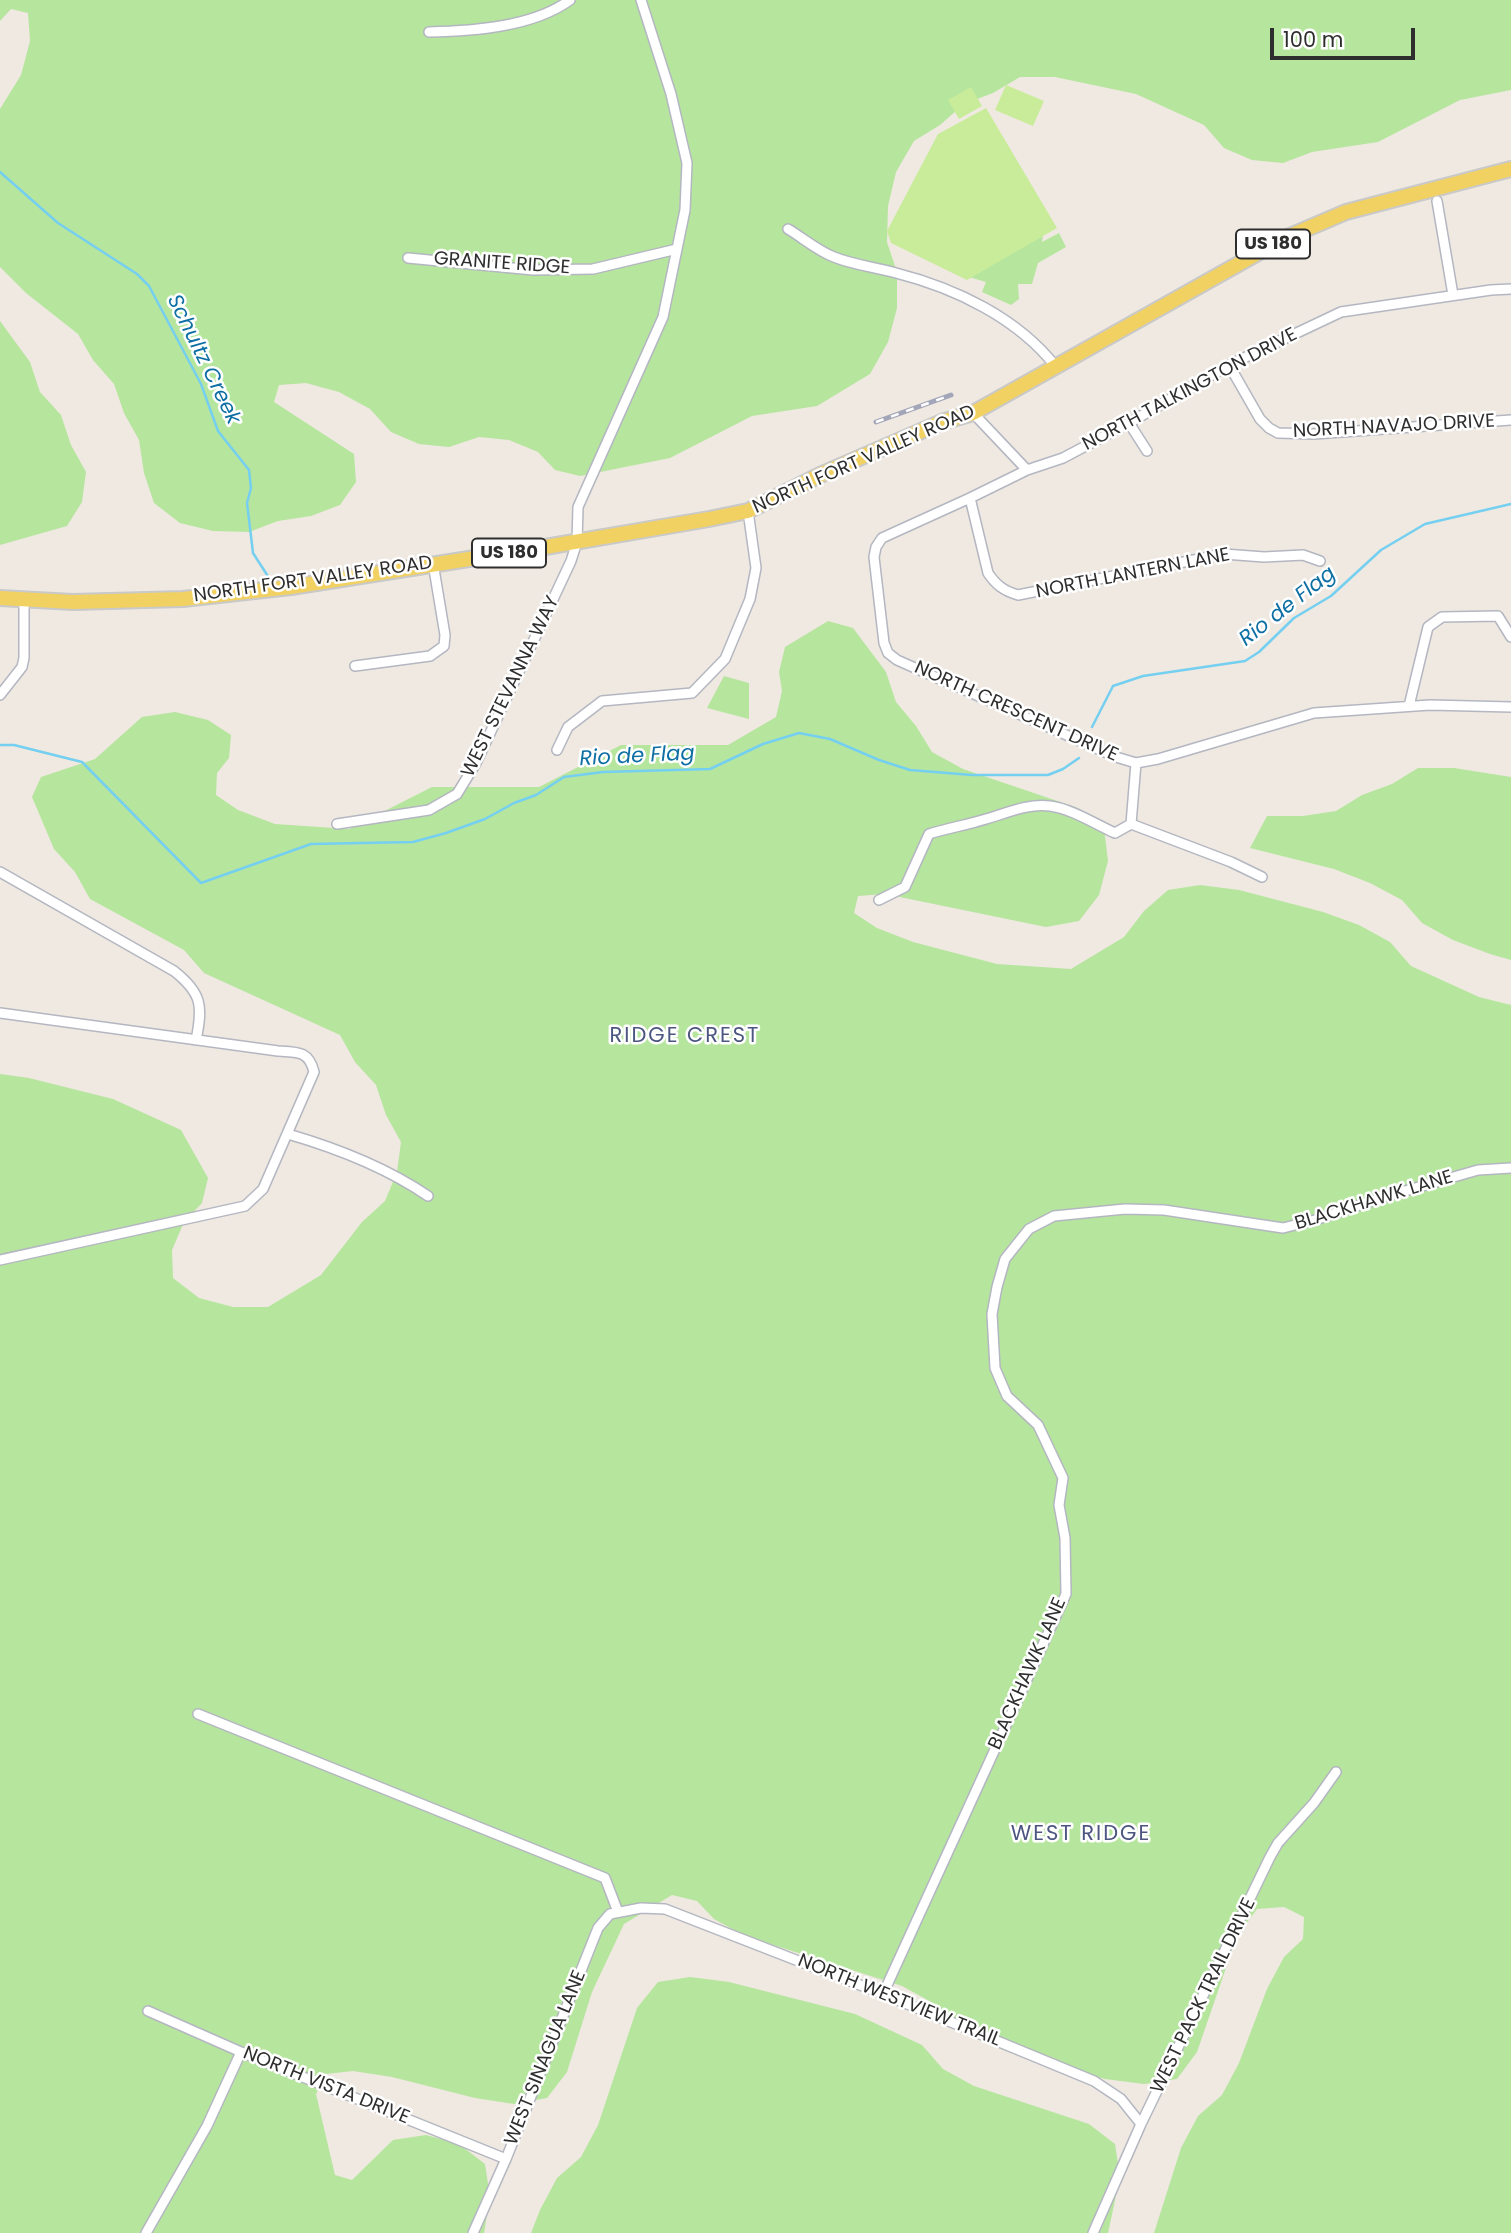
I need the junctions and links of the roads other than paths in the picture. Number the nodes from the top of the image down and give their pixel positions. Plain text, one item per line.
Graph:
1 (570, 0) edge
2 (640, 0) edge
3 (429, 32) dead end
4 (1511, 169) edge
5 (1437, 201) dead end
6 (788, 229) dead end
7 (677, 249) junction
8 (408, 258) dead end
9 (1511, 289) edge
10 (1453, 295) junction
11 (1229, 365) junction
12 (1056, 367) junction
13 (973, 413) junction
14 (1511, 420) edge
15 (1129, 423) junction
16 (1147, 451) dead end
17 (1027, 470) junction
18 (970, 498) junction
19 (748, 511) junction
20 (882, 538) joint
21 (577, 541) junction
22 (1320, 561) dead end
23 (433, 564) junction
24 (0, 598) edge
25 (24, 600) junction
26 (1511, 637) edge
27 (355, 666) dead end
28 (0, 695) edge
29 (1409, 706) junction
30 (1511, 706) edge
31 (557, 750) dead end
32 (1136, 763) junction
33 (337, 824) dead end
34 (1131, 824) junction
35 (0, 872) edge
36 (1262, 877) dead end
37 (879, 900) dead end
38 (0, 1013) edge
39 (196, 1040) junction
40 (288, 1134) junction
41 (1511, 1168) edge
42 (428, 1196) dead end
43 (0, 1260) edge
44 (198, 1714) dead end
45 (1336, 1772) dead end
46 (618, 1912) junction
47 (883, 1994) junction
48 (148, 2011) dead end
49 (241, 2052) junction
50 (1141, 2124) junction
51 (506, 2159) junction
52 (146, 2233) edge
53 (473, 2233) edge
54 (1093, 2233) edge

1 - 3 street
2 - 7 street, WEST STEVANNA WAY
4 - 12 main road, NORTH FORT VALLEY ROAD / US 180
5 - 10 street
6 - 12 street
7 - 8 street, GRANITE RIDGE
7 - 21 street, WEST STEVANNA WAY
9 - 10 street, NORTH TALKINGTON DRIVE
10 - 11 street, NORTH TALKINGTON DRIVE
11 - 14 street, NORTH NAVAJO DRIVE
11 - 15 street, NORTH TALKINGTON DRIVE
12 - 13 main road, NORTH FORT VALLEY ROAD / US 180
13 - 17 street
13 - 19 main road, NORTH FORT VALLEY ROAD / US 180
15 - 16 street
15 - 17 street, NORTH TALKINGTON DRIVE
17 - 18 street, NORTH TALKINGTON DRIVE
18 - 20 street, NORTH TALKINGTON DRIVE
18 - 22 street, NORTH LANTERN LANE
19 - 21 main road, NORTH FORT VALLEY ROAD / US 180
19 - 31 street
20 - 32 street, NORTH CRESCENT DRIVE
21 - 23 main road, NORTH FORT VALLEY ROAD / US 180
21 - 33 street, WEST STEVANNA WAY
23 - 25 main road, NORTH FORT VALLEY ROAD / US 180
23 - 27 street
24 - 25 main road, NORTH FORT VALLEY ROAD / US 180
25 - 28 street
26 - 29 street
29 - 30 street, NORTH CRESCENT DRIVE
29 - 32 street, NORTH CRESCENT DRIVE
32 - 34 street
34 - 36 street
34 - 37 street
35 - 39 street
38 - 39 street
39 - 40 street
40 - 42 street
40 - 43 street
41 - 47 street, BLACKHAWK LANE
44 - 46 street
45 - 50 street, WEST PACK TRAIL DRIVE
46 - 47 street, NORTH WESTVIEW TRAIL
46 - 51 street, WEST SINAGUA LANE
47 - 50 street, NORTH WESTVIEW TRAIL
48 - 49 street, NORTH VISTA DRIVE
49 - 51 street, NORTH VISTA DRIVE
49 - 52 street
50 - 54 street, WEST PACK TRAIL DRIVE
51 - 53 street, WEST SINAGUA LANE

